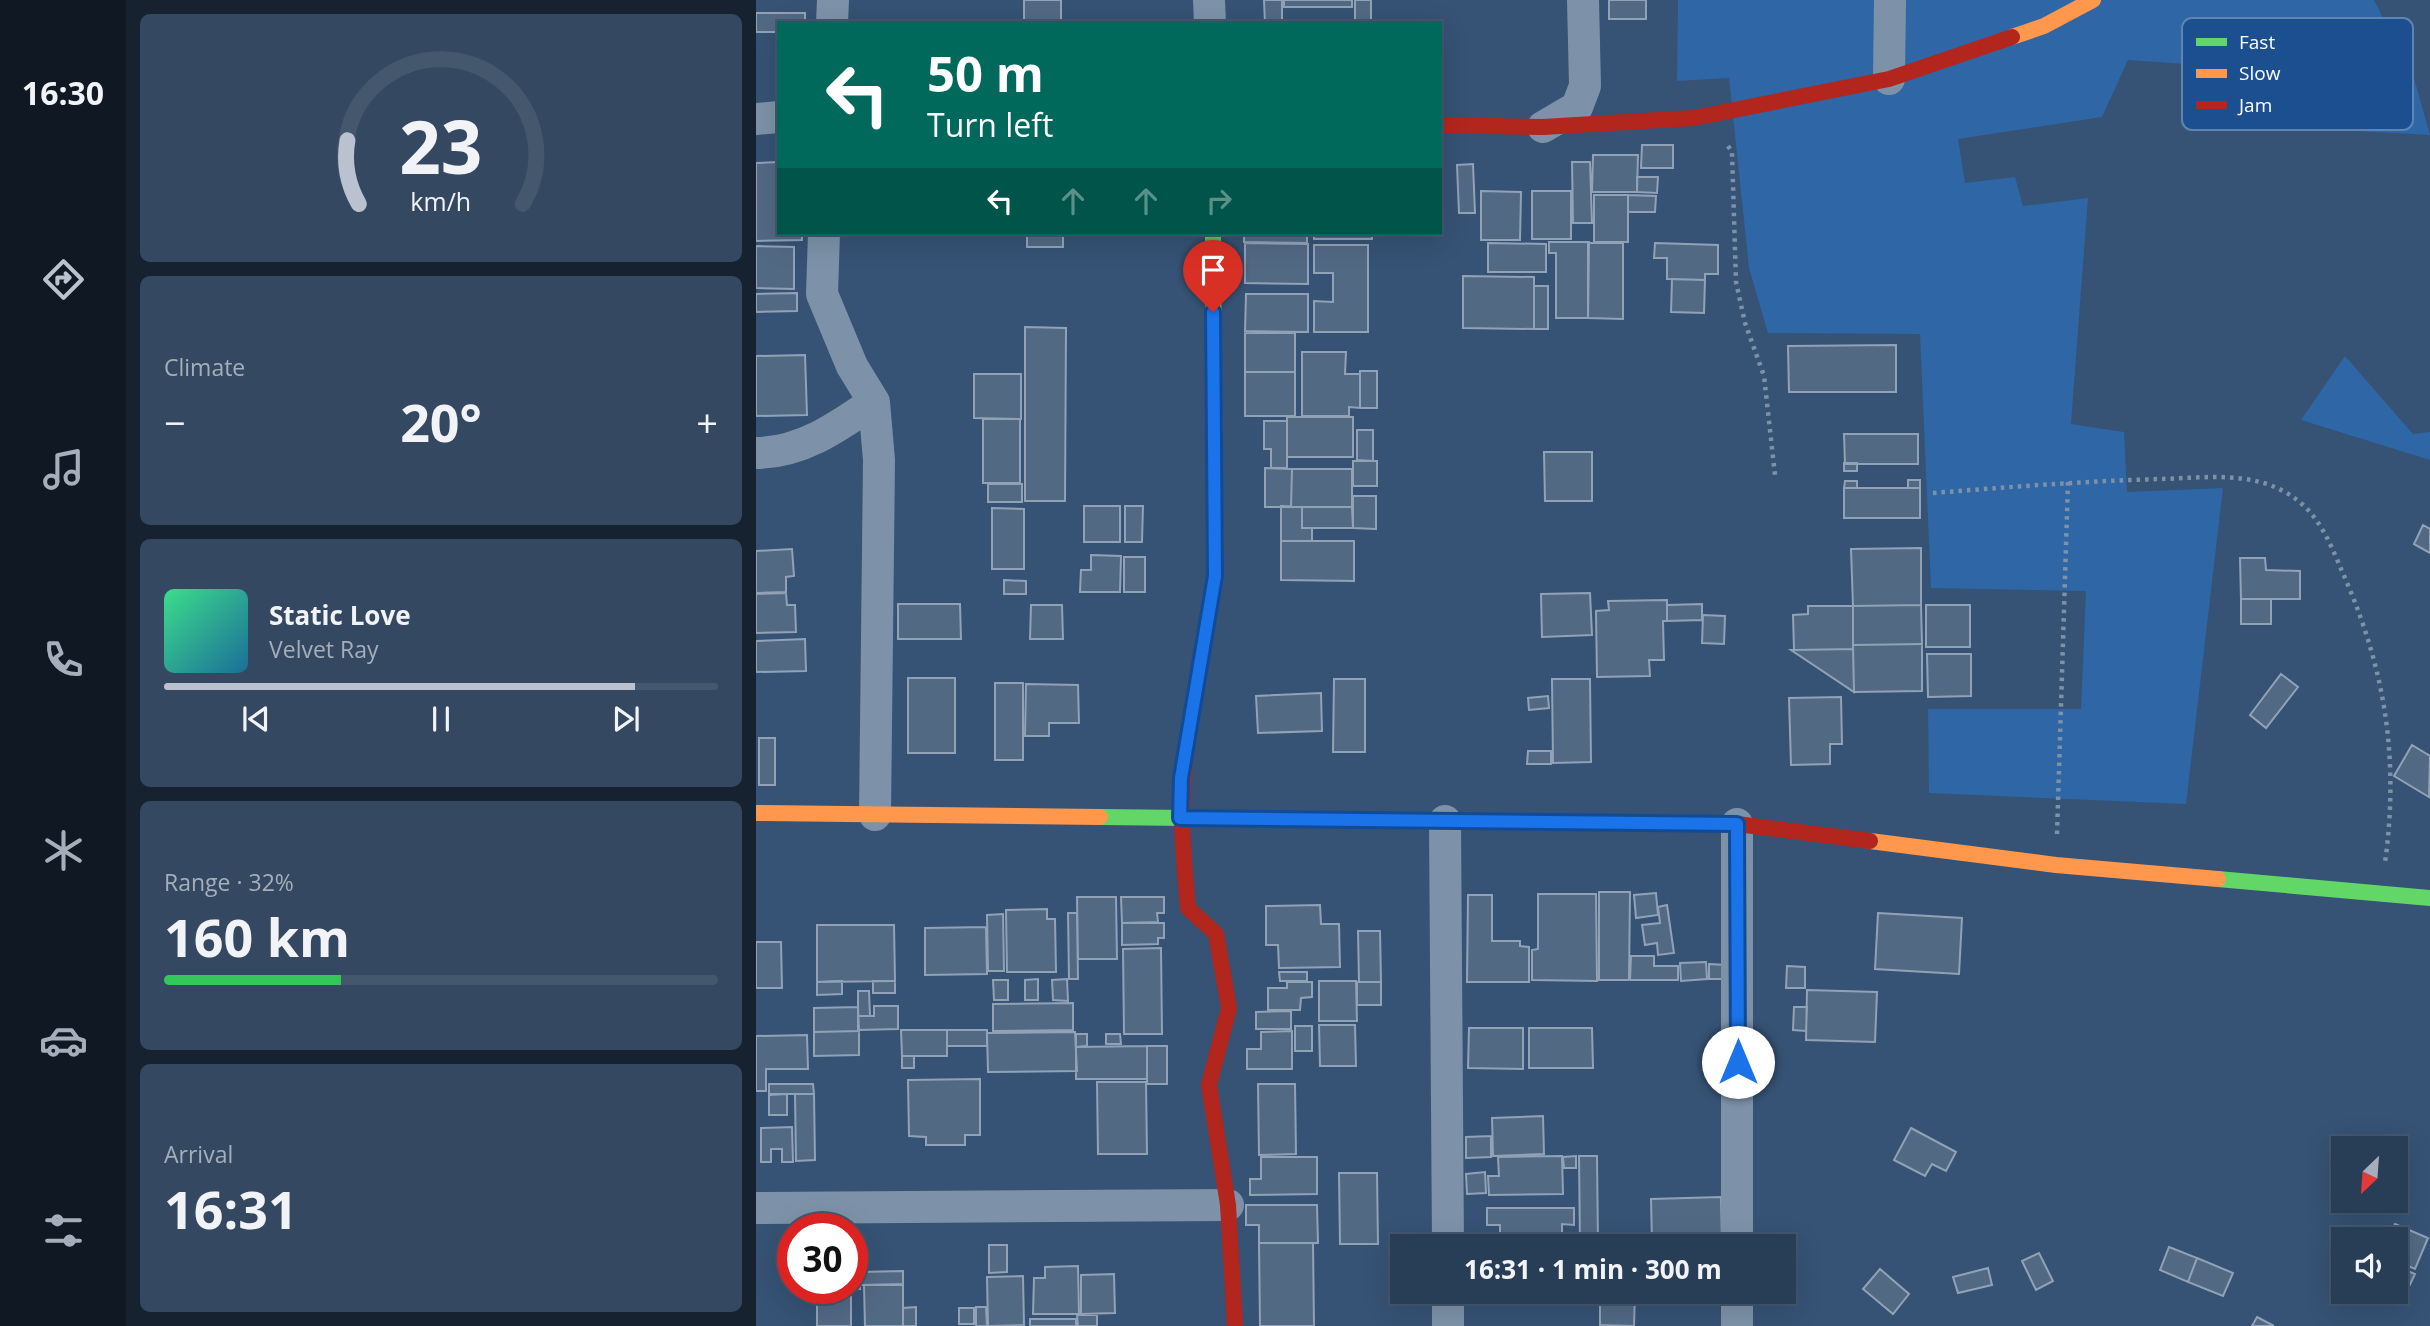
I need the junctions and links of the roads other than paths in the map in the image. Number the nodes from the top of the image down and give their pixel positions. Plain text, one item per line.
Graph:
1 (833, 0) edge
2 (1209, 0) edge
3 (1583, 0) edge
4 (1890, 0) edge
5 (2093, 0) edge
6 (832, 21) edge
7 (1210, 21) edge
8 (1889, 79) junction
9 (777, 117) edge
10 (756, 120) edge
11 (1442, 125) edge
12 (1543, 127) junction
13 (824, 235) edge
14 (1213, 235) edge
15 (874, 402) junction
16 (756, 453) edge
17 (756, 813) edge
18 (874, 815) junction
19 (1180, 818) junction
20 (1445, 821) junction
21 (1737, 824) junction
22 (2430, 898) edge
23 (1228, 1205) junction
24 (756, 1208) edge
25 (1448, 1234) edge
26 (1737, 1234) edge
27 (1448, 1304) edge
28 (1737, 1304) edge
29 (1235, 1326) edge
30 (1448, 1326) edge
31 (1737, 1326) edge

1 - 6 street
2 - 7 street
3 - 12 street
4 - 8 street
5 - 8 street
8 - 12 street
9 - 10 street
11 - 12 street
13 - 15 street
14 - 19 street
15 - 16 street
15 - 18 street
17 - 18 street
18 - 19 street
19 - 20 street
19 - 23 street
20 - 21 street
20 - 25 street
21 - 22 street
21 - 26 street
23 - 24 street
23 - 29 street
27 - 30 street
28 - 31 street

